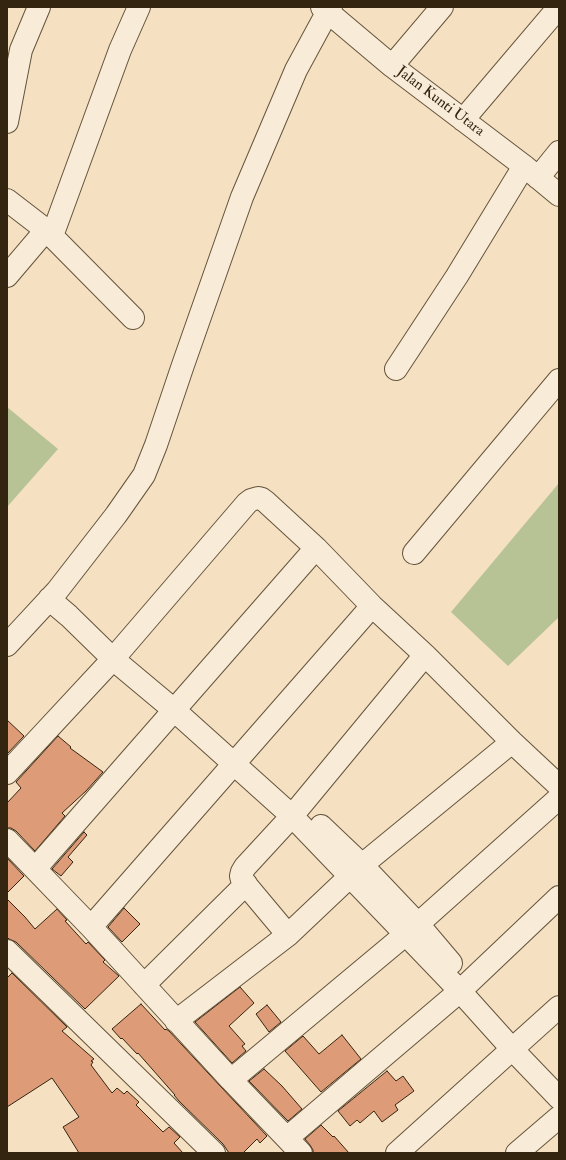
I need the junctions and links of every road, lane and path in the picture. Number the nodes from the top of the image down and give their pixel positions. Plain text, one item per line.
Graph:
1 (39, 7) edge
2 (139, 7) edge
3 (442, 7) edge
4 (559, 7) edge
5 (327, 8) edge
6 (14, 46) edge
7 (392, 66) junction
8 (463, 120) junction
9 (7, 122) edge
10 (559, 152) edge
11 (531, 172) junction
12 (559, 195) edge
13 (7, 200) edge
14 (49, 233) junction
15 (7, 276) edge
16 (133, 318) dead end
17 (396, 368) dead end
18 (559, 380) edge
19 (316, 548) junction
20 (414, 553) dead end
21 (53, 595) junction
22 (372, 606) junction
23 (7, 645) edge
24 (118, 653) junction
25 (425, 655) junction
26 (178, 706) junction
27 (512, 742) junction
28 (237, 759) junction
29 (7, 773) edge
30 (559, 786) edge
31 (559, 798) edge
32 (296, 812) junction
33 (7, 840) edge
34 (35, 869) junction
35 (357, 871) junction
36 (246, 884) junction
37 (559, 897) edge
38 (91, 927) junction
39 (412, 929) junction
40 (288, 935) junction
41 (7, 951) edge
42 (144, 986) junction
43 (464, 987) junction
44 (559, 1008) edge
45 (176, 1021) junction
46 (517, 1045) junction
47 (231, 1080) junction
48 (559, 1080) edge
49 (559, 1098) edge
50 (559, 1117) edge
51 (294, 1146) edge
52 (214, 1153) edge
53 (397, 1153) edge
54 (517, 1153) edge

1 - 6 street
2 - 14 street
3 - 7 street
4 - 8 street
5 - 7 street, Jalan Kunti Utara
5 - 21 street
6 - 9 street
7 - 8 street, Jalan Kunti Utara
8 - 11 street, Jalan Kunti Utara
10 - 11 street
11 - 12 street, Jalan Kunti Utara
11 - 17 street
13 - 14 street
14 - 15 street
14 - 16 street
18 - 20 street
19 - 22 street
19 - 24 street
19 - 26 street
21 - 23 street
21 - 24 street
22 - 25 street
22 - 28 street
24 - 26 street
24 - 29 street
25 - 27 street
25 - 32 street
26 - 28 street
26 - 34 street
27 - 30 street
27 - 35 street
28 - 32 street
28 - 38 street
31 - 39 street
32 - 35 street
32 - 36 street
33 - 34 street
34 - 38 street
35 - 39 street
35 - 40 street
36 - 40 street
36 - 42 street
37 - 43 street
38 - 42 street
39 - 43 street
39 - 47 street
40 - 45 street
41 - 52 street
42 - 45 street
43 - 46 street
43 - 51 street
44 - 46 street
45 - 47 street
46 - 48 street
46 - 49 street
46 - 53 street
47 - 51 street
50 - 54 street

